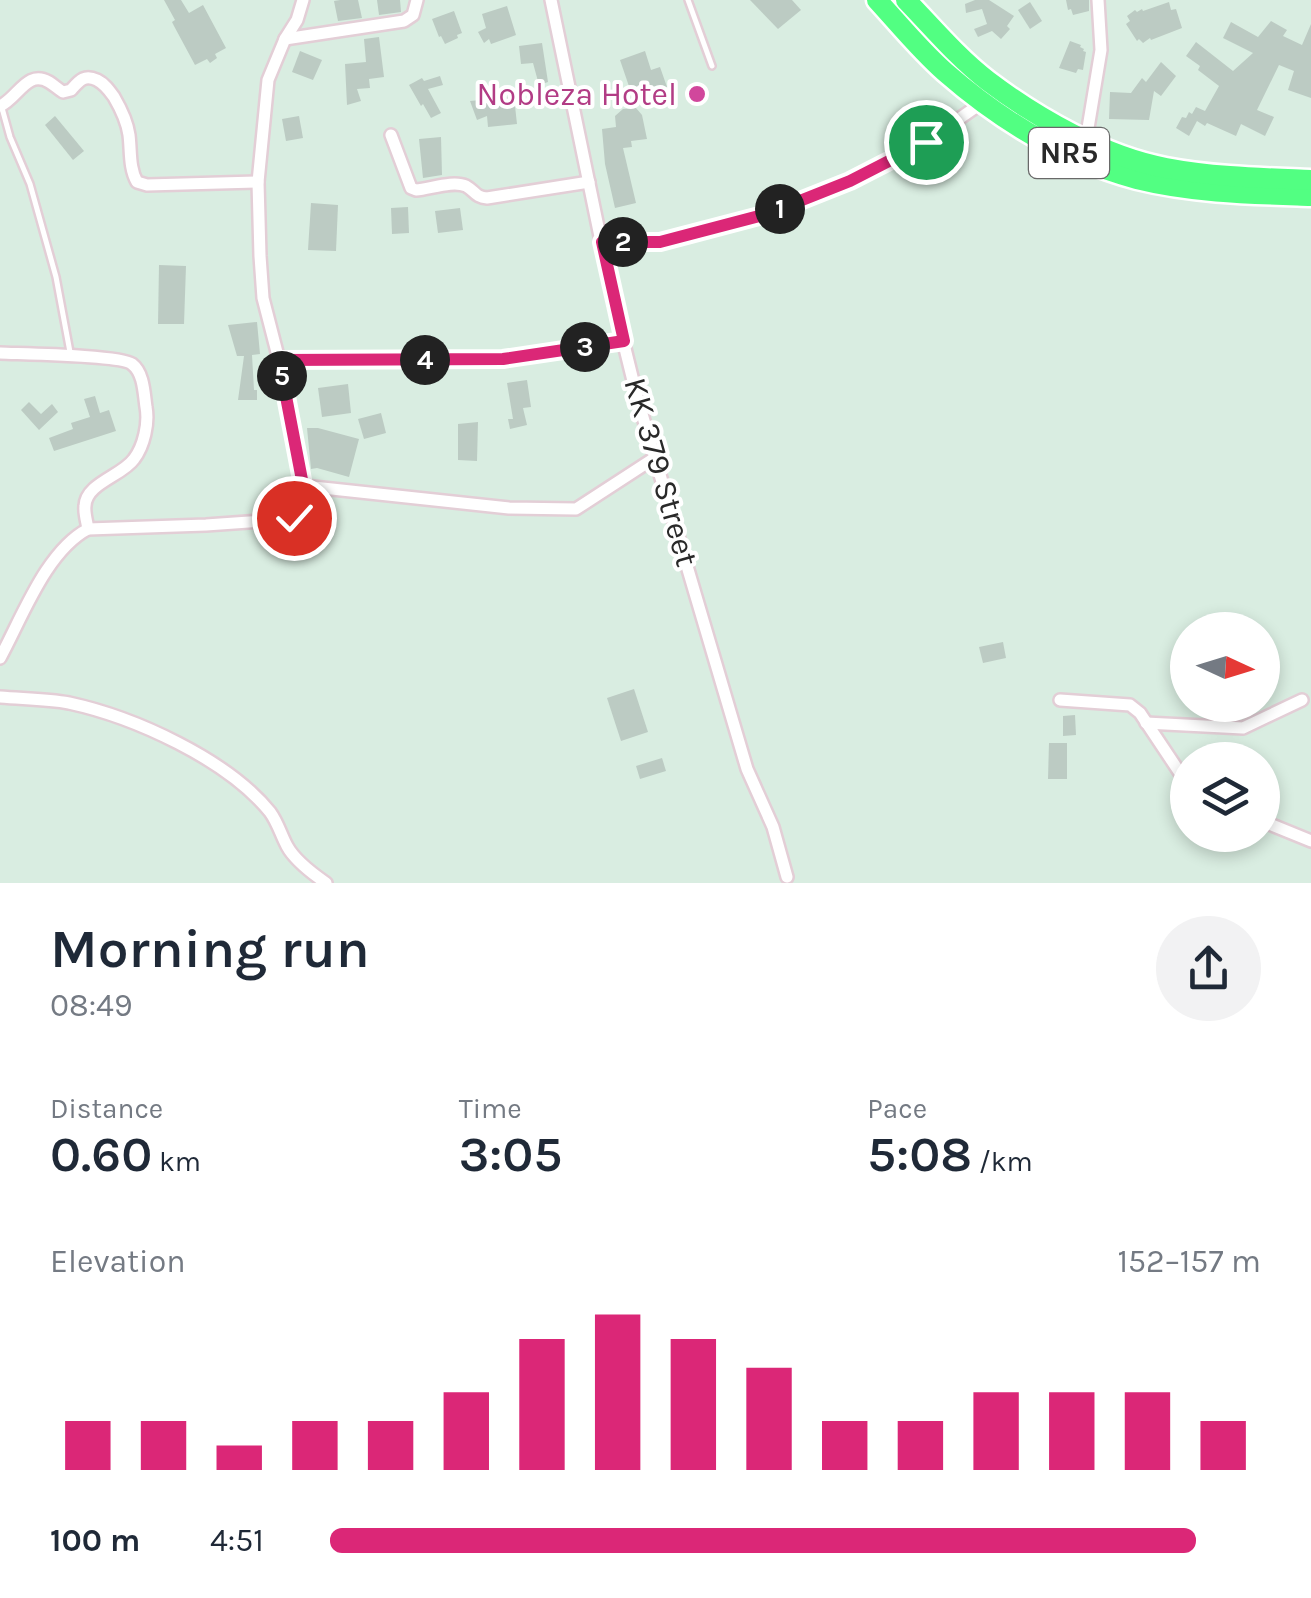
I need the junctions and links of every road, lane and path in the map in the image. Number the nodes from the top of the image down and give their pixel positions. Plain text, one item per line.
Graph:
1 (302, 0) edge
2 (417, 0) edge
3 (551, 0) edge
4 (688, 0) edge
5 (877, 0) edge
6 (906, 0) edge
7 (1098, 0) edge
8 (285, 39) junction
9 (712, 66) dead end
10 (982, 102) junction
11 (0, 106) edge
12 (391, 135) dead end
13 (1086, 140) junction
14 (1311, 180) edge
15 (258, 182) junction
16 (589, 182) junction
17 (1311, 196) edge
18 (602, 242) junction
19 (624, 341) junction
20 (0, 353) edge
21 (70, 357) junction
22 (279, 360) junction
23 (656, 457) junction
24 (304, 486) junction
25 (88, 530) junction
26 (0, 658) edge
27 (0, 697) edge
28 (1060, 700) dead end
29 (1302, 700) dead end
30 (1146, 723) junction
31 (1170, 758) edge
32 (1280, 828) edge
33 (1311, 840) edge
34 (787, 877) dead end
35 (326, 883) edge

1 - 8 street
2 - 8 street
3 - 16 street, KK 379 Street
4 - 9 lane
5 - 10 highway, NR5
6 - 13 highway, NR5
7 - 13 street
8 - 15 street
10 - 17 highway, NR5
10 - 18 street
11 - 15 street
11 - 21 lane
12 - 16 street
13 - 14 highway, NR5
15 - 22 street
16 - 18 street, KK 379 Street
18 - 19 street, KK 379 Street
19 - 22 street
19 - 23 street, KK 379 Street
20 - 21 street
21 - 25 street
22 - 24 street
23 - 24 street
23 - 34 street, KK 379 Street
24 - 25 street
25 - 26 street
27 - 35 street
28 - 30 street
29 - 30 street
30 - 31 street
32 - 33 street

